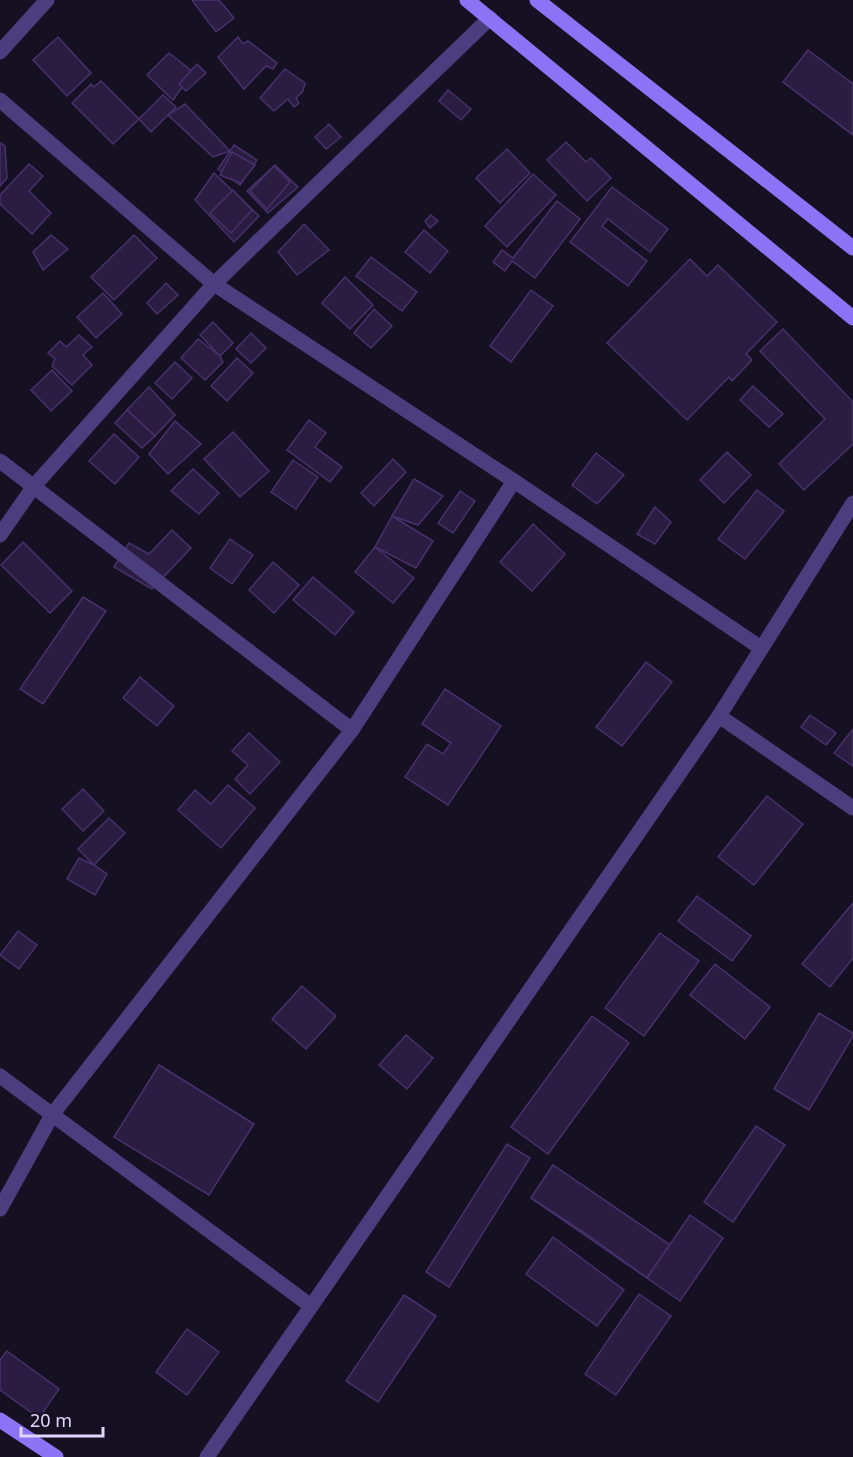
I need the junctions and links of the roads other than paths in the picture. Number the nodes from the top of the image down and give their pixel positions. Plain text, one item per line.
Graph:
1 (47, 0) edge
2 (467, 0) edge
3 (537, 0) edge
4 (490, 18) junction
5 (0, 52) edge
6 (0, 100) edge
7 (853, 248) edge
8 (214, 284) junction
9 (853, 318) edge
10 (0, 461) edge
11 (514, 481) junction
12 (34, 486) junction
13 (853, 503) edge
14 (0, 535) edge
15 (761, 648) junction
16 (719, 716) junction
17 (352, 730) junction
18 (853, 808) edge
19 (0, 1076) edge
20 (52, 1115) junction
21 (0, 1209) edge
22 (311, 1306) junction
23 (0, 1420) edge
24 (56, 1457) edge
25 (207, 1457) edge

1 - 5 street
2 - 4 main road
3 - 7 main road
4 - 8 street
4 - 9 main road
6 - 8 street
8 - 11 street
8 - 12 street
10 - 12 street
11 - 15 street
11 - 17 street
12 - 14 street
12 - 17 street
13 - 15 street
15 - 16 street
16 - 18 street
16 - 22 street
17 - 20 street
19 - 20 street
20 - 21 street
20 - 22 street
22 - 25 street
23 - 24 main road

